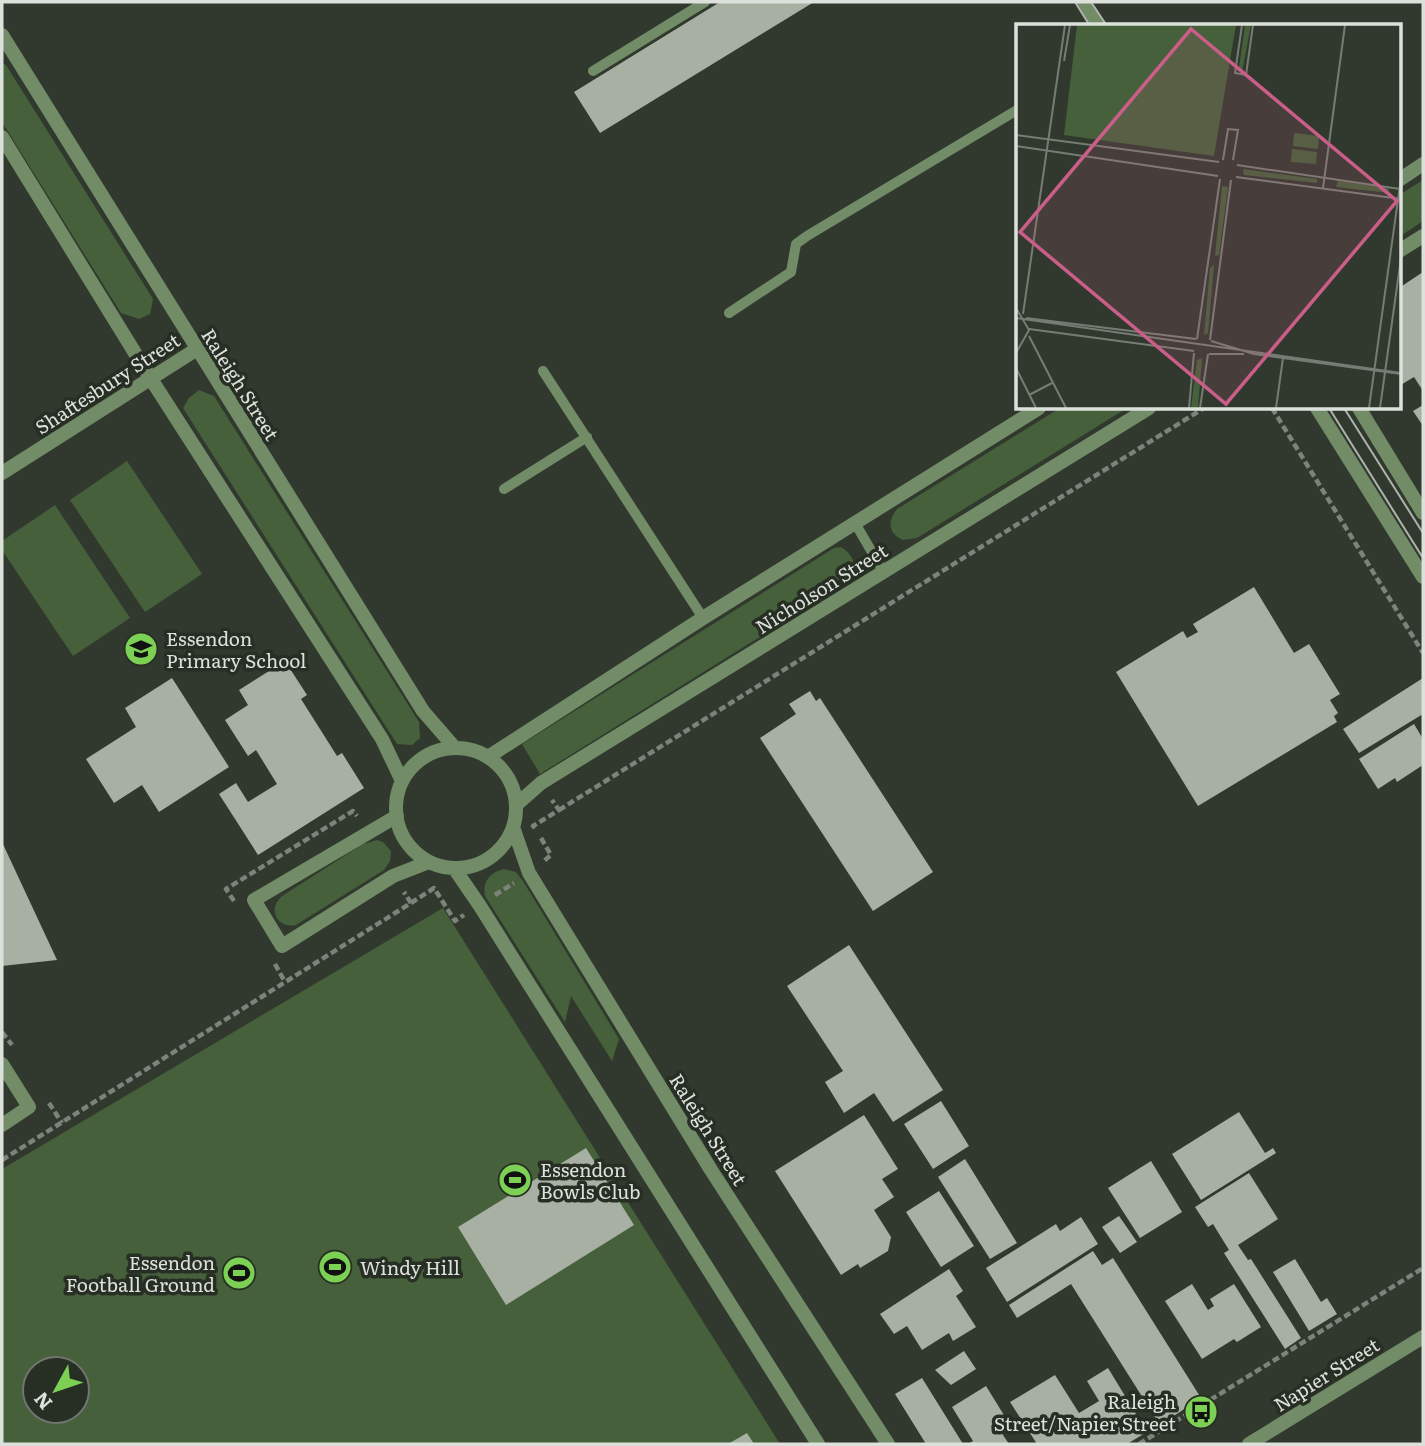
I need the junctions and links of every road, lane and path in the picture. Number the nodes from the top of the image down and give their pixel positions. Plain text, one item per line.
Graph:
1 (705, 2) edge
2 (1084, 2) edge
3 (1098, 24) edge
4 (2, 35) edge
5 (593, 71) dead end
6 (1016, 111) edge
7 (2, 137) edge
8 (1423, 164) edge
9 (1400, 179) edge
10 (1423, 236) edge
11 (1400, 250) edge
12 (729, 313) dead end
13 (197, 349) junction
14 (543, 371) dead end
15 (151, 379) junction
16 (1036, 410) edge
17 (1146, 410) edge
18 (1201, 410) edge
19 (1273, 410) edge
20 (1318, 410) edge
21 (1360, 410) edge
22 (587, 437) junction
23 (2, 473) edge
24 (505, 489) dead end
25 (1423, 513) edge
26 (855, 523) junction
27 (883, 571) junction
28 (1423, 577) edge
29 (703, 618) junction
30 (1423, 653) edge
31 (455, 748) junction
32 (488, 757) junction
33 (402, 781) junction
34 (541, 783) junction
35 (516, 804) junction
36 (559, 810) junction
37 (397, 816) junction
38 (513, 827) junction
39 (429, 862) junction
40 (454, 868) junction
41 (529, 873) junction
42 (411, 903) dead end
43 (480, 906) junction
44 (285, 982) dead end
45 (2, 1064) edge
46 (2, 1125) edge
47 (2, 1160) edge
48 (1423, 1268) edge
49 (1423, 1337) edge
50 (818, 1444) edge
51 (888, 1444) edge
52 (1139, 1444) edge
53 (1249, 1444) edge

1 - 5 lane
2 - 3 street
4 - 13 street, Raleigh Street
6 - 12 lane
7 - 15 street
8 - 9 street
10 - 11 street
13 - 15 street, Shaftesbury Street
13 - 31 street, Raleigh Street
14 - 22 lane
15 - 23 street, Shaftesbury Street
15 - 33 street
16 - 26 street, Nicholson Street
17 - 27 street, Nicholson Street
18 - 36 path
19 - 30 path
20 - 28 street
21 - 25 street
22 - 24 lane
22 - 29 lane
26 - 27 lane
26 - 29 street, Nicholson Street
27 - 34 street, Nicholson Street
29 - 32 street, Nicholson Street
31 - 32 street
31 - 33 street
32 - 35 street
33 - 37 street
34 - 35 street, Nicholson Street
34 - 36 path
35 - 38 street
36 - 41 path
37 - 39 street
37 - 39 street
38 - 40 street
38 - 41 street, Raleigh Street
39 - 40 street
40 - 43 street
41 - 43 path
41 - 51 street, Raleigh Street
42 - 43 path
43 - 50 street
44 - 47 path
45 - 46 street
48 - 52 path
49 - 53 street, Napier Street

